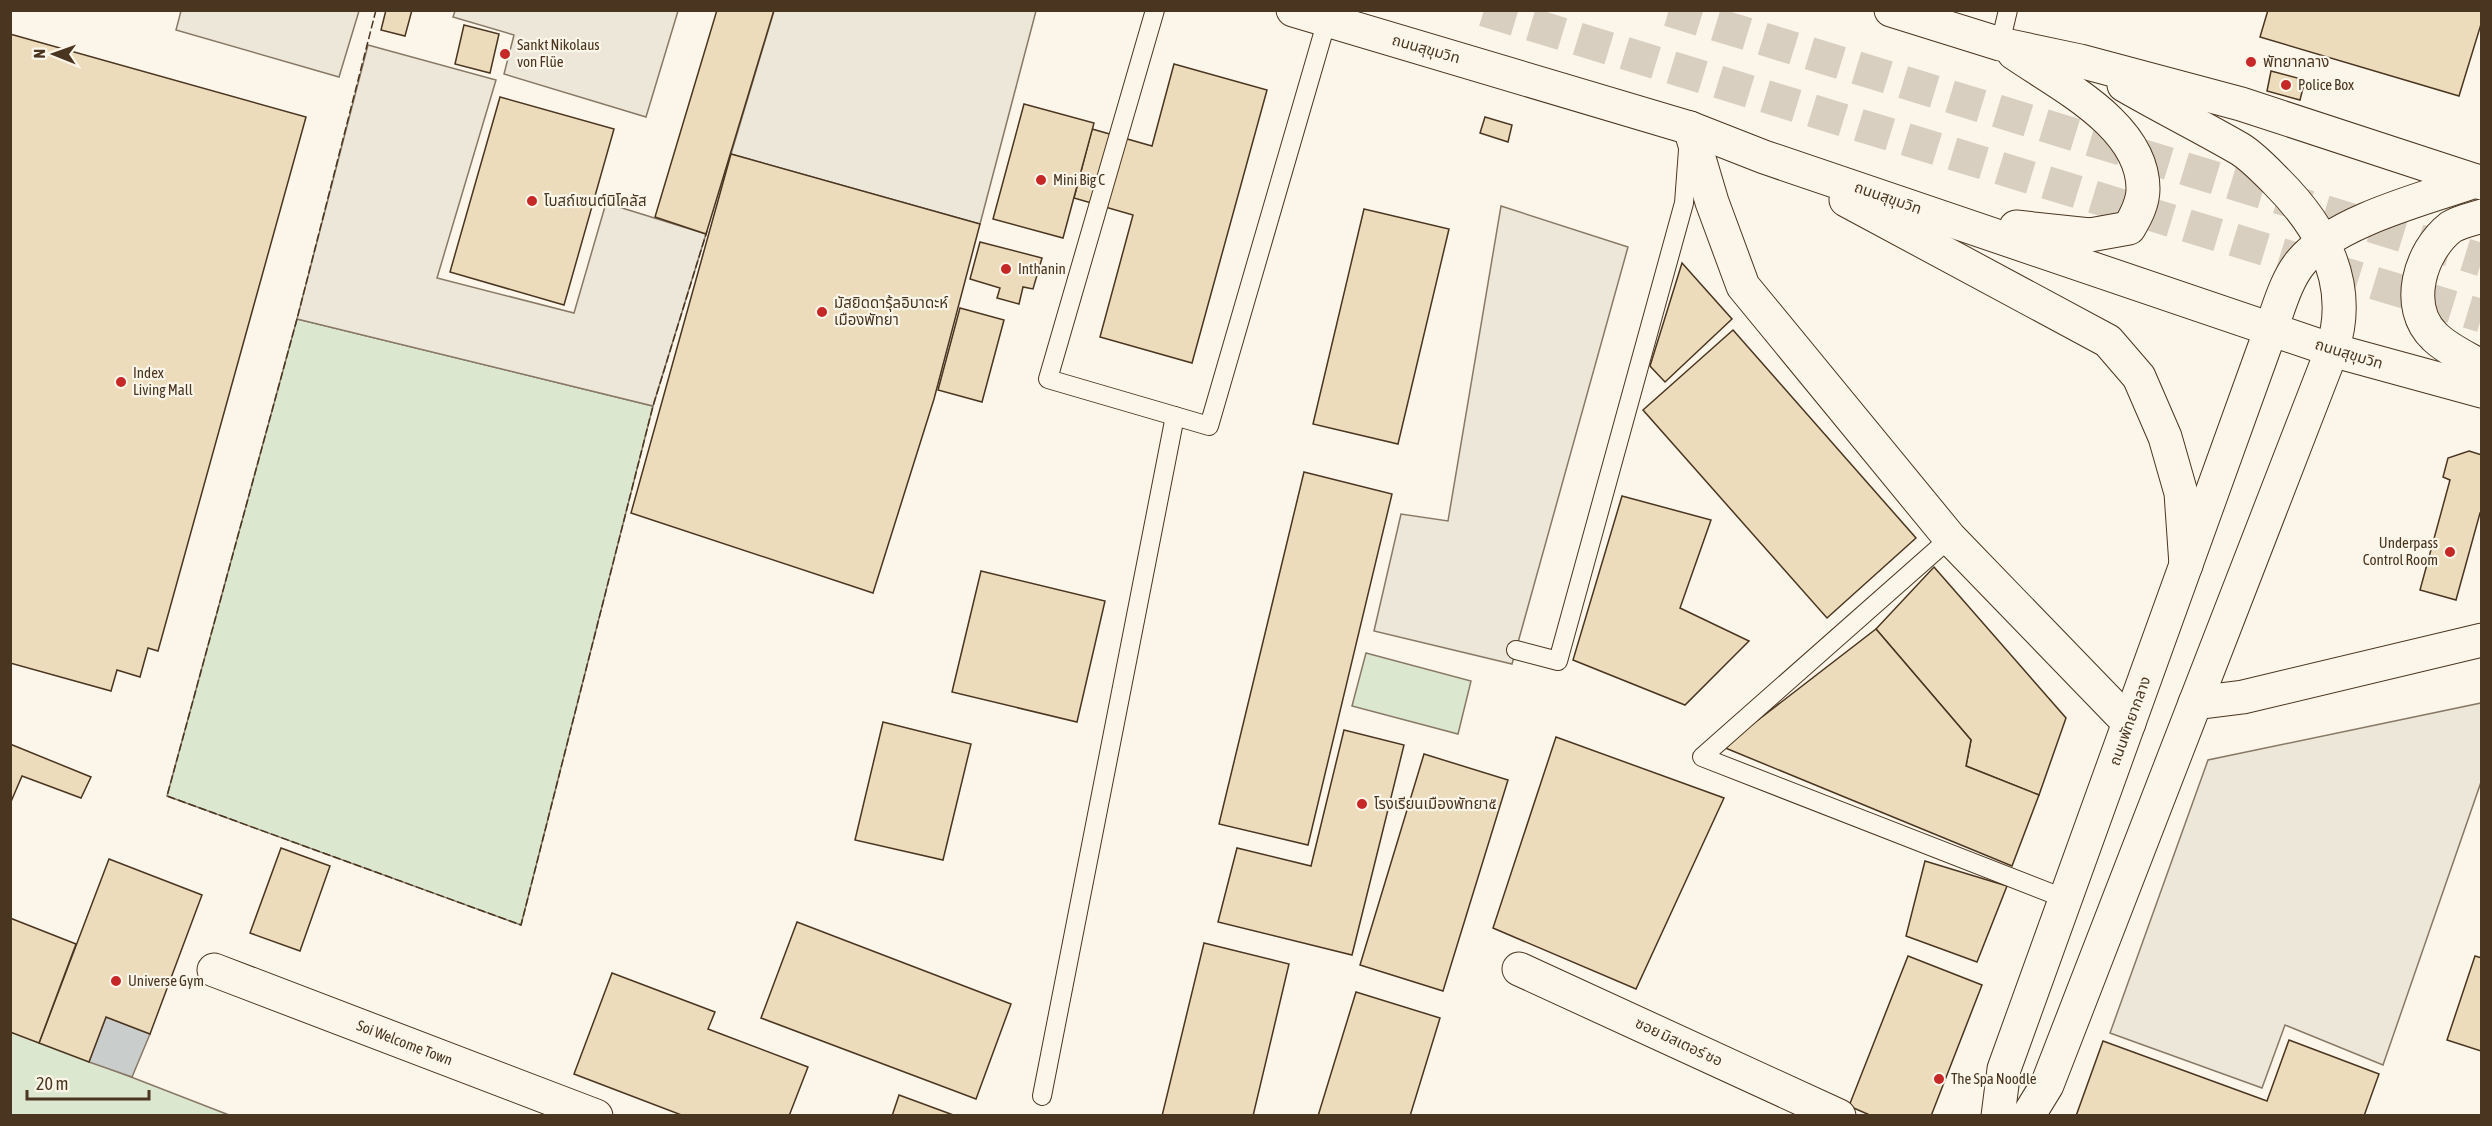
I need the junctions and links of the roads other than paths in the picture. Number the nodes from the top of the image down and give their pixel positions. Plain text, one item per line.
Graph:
1 (1155, 10) edge
2 (1293, 10) edge
3 (1891, 10) edge
4 (2008, 10) edge
5 (1327, 20) junction
6 (2001, 44) junction
7 (2080, 61) junction
8 (1690, 128) junction
9 (1764, 157) junction
10 (2479, 182) edge
11 (2481, 216) edge
12 (1955, 221) junction
13 (2323, 242) junction
14 (2271, 329) junction
15 (2332, 350) junction
16 (2481, 367) edge
17 (2481, 391) edge
18 (1174, 416) junction
19 (1950, 538) junction
20 (2186, 565) junction
21 (2481, 640) edge
22 (1516, 650) dead end
23 (2194, 703) junction
24 (2129, 723) junction
25 (2066, 899) junction
26 (1519, 969) dead end
27 (214, 970) dead end
28 (1042, 1096) dead end
29 (596, 1116) edge
30 (1839, 1116) edge
31 (1998, 1116) edge
32 (2028, 1116) edge

1 - 18 lane
2 - 5 main road, ถนนสุขุมวิท
3 - 6 main road
4 - 6 lane
5 - 8 main road, ถนนสุขุมวิท
5 - 18 lane
6 - 7 main road
6 - 12 main road
7 - 10 main road
7 - 13 main road
8 - 9 main road, ถนนสุขุมวิท
8 - 19 main road
8 - 22 lane
9 - 12 main road, ถนนสุขุมวิท
9 - 20 main road
10 - 13 main road, ถนนพัทยากลาง
11 - 16 main road
12 - 14 main road, ถนนสุขุมวิท
13 - 14 main road, ถนนพัทยากลาง
13 - 15 main road
14 - 15 main road, ถนนสุขุมวิท
14 - 20 main road, ถนนพัทยากลาง
15 - 17 main road, ถนนสุขุมวิท
15 - 23 main road
18 - 28 lane
19 - 24 main road
19 - 25 lane
20 - 24 main road, ถนนพัทยากลาง
21 - 23 main road
23 - 32 main road
24 - 25 main road, ถนนพัทยากลาง
25 - 31 main road, ถนนพัทยากลาง
26 - 30 main road, ซอย มิสเตอร์ ชอ
27 - 29 main road, Soi Welcome Town

